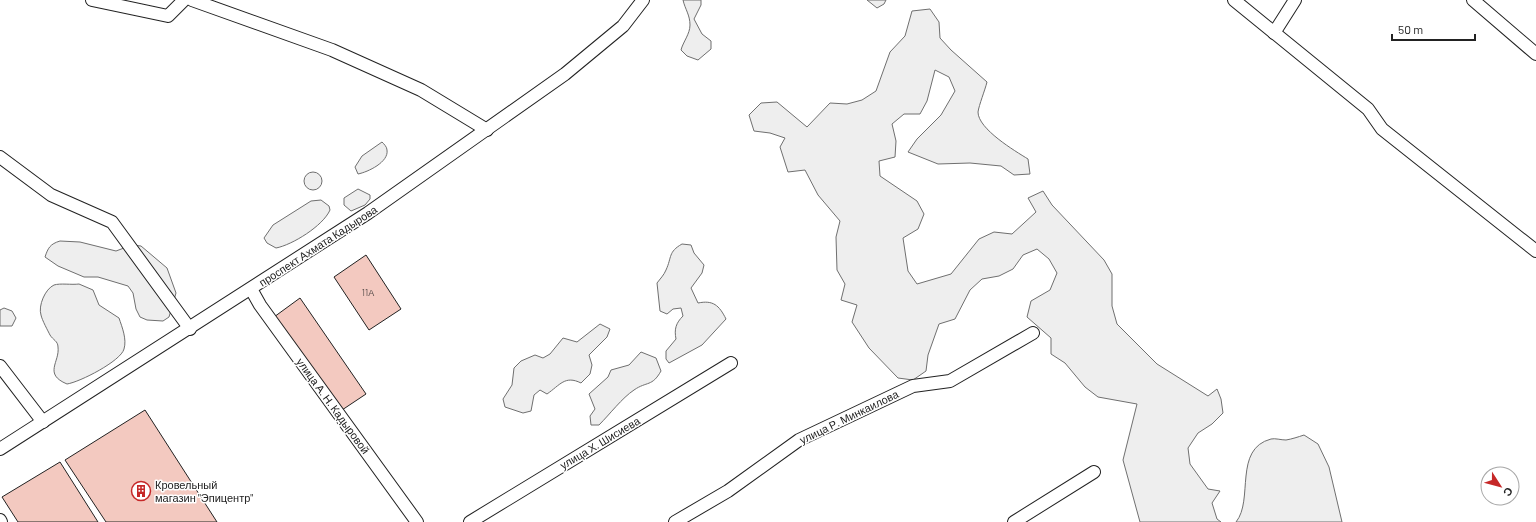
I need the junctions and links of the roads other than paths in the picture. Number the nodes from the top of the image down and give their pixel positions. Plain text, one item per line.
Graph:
1 (92, 0) edge
2 (184, 0) edge
3 (192, 0) edge
4 (643, 0) edge
5 (1234, 0) edge
6 (1295, 0) edge
7 (1473, 0) edge
8 (1274, 33) junction
9 (1536, 54) edge
10 (487, 130) junction
11 (0, 157) edge
12 (1536, 251) edge
13 (251, 289) junction
14 (190, 329) junction
15 (1033, 333) dead end
16 (731, 363) dead end
17 (0, 366) edge
18 (43, 422) junction
19 (0, 449) edge
20 (1094, 472) dead end
21 (417, 522) edge
22 (470, 522) edge
23 (675, 522) edge
24 (1014, 522) edge

1 - 2 street
3 - 10 street
4 - 10 street, проспект Ахмата Кадырова
5 - 8 street
6 - 8 street
7 - 9 street
8 - 12 street
10 - 13 street, проспект Ахмата Кадырова
11 - 14 street
13 - 14 street, проспект Ахмата Кадырова
13 - 21 street, улица А. Н. Кадыровой
14 - 18 street, проспект Ахмата Кадырова
15 - 23 street, улица Р. Минкаилова
16 - 22 street, улица Х. Шисиева
17 - 18 street
18 - 19 street, проспект Ахмата Кадырова
20 - 24 street

